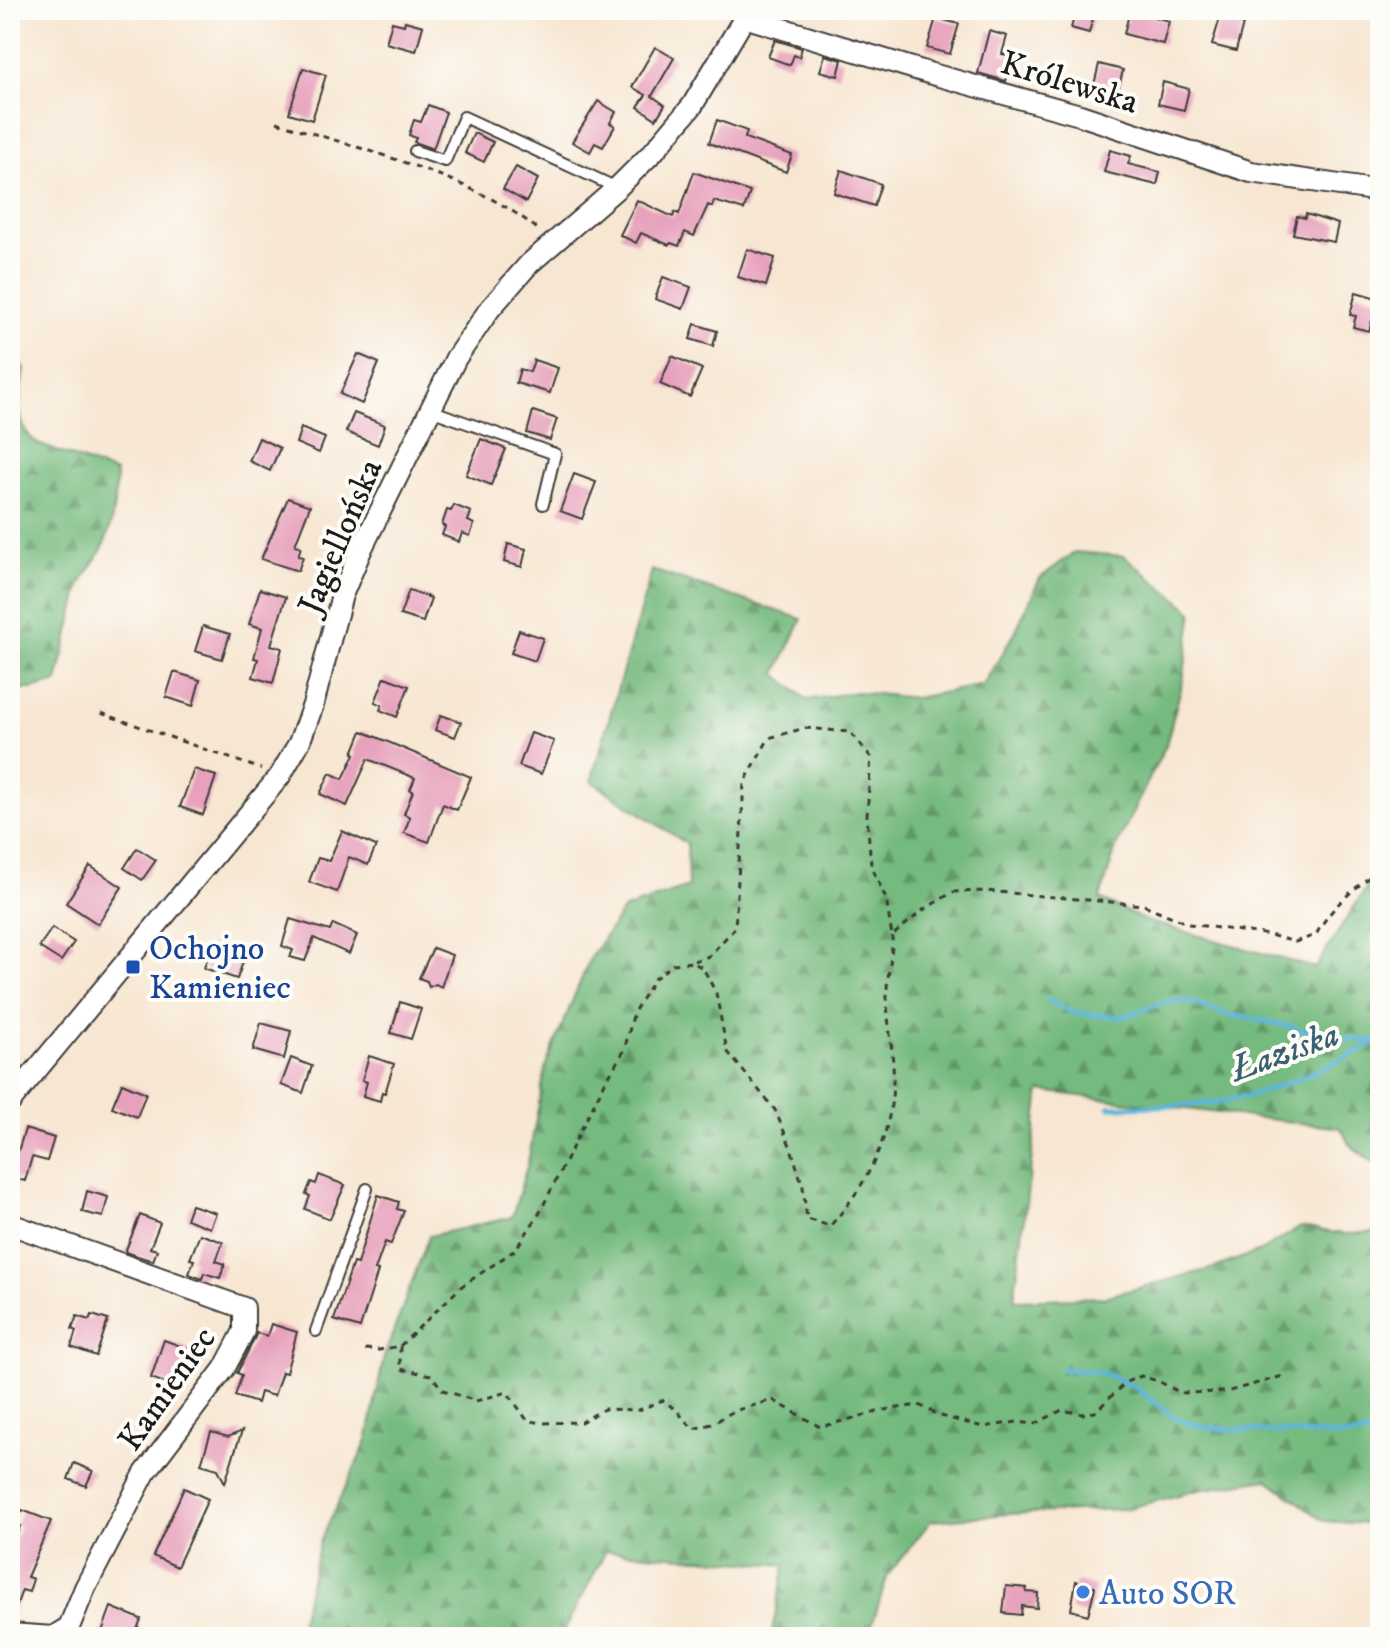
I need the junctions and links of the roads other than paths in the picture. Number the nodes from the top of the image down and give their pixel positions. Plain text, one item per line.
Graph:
1 (746, 14) edge
2 (415, 151) dead end
3 (617, 188) junction
4 (1380, 191) edge
5 (430, 410) junction
6 (543, 504) dead end
7 (10, 1102) edge
8 (367, 1189) dead end
9 (10, 1224) edge
10 (316, 1331) dead end
11 (10, 1634) edge

1 - 3 street, Jagiellońska
1 - 4 street, Królewska
2 - 3 lane
3 - 5 street, Jagiellońska
5 - 6 lane
5 - 7 street, Jagiellońska
8 - 10 lane
9 - 11 street, Kamieniec

